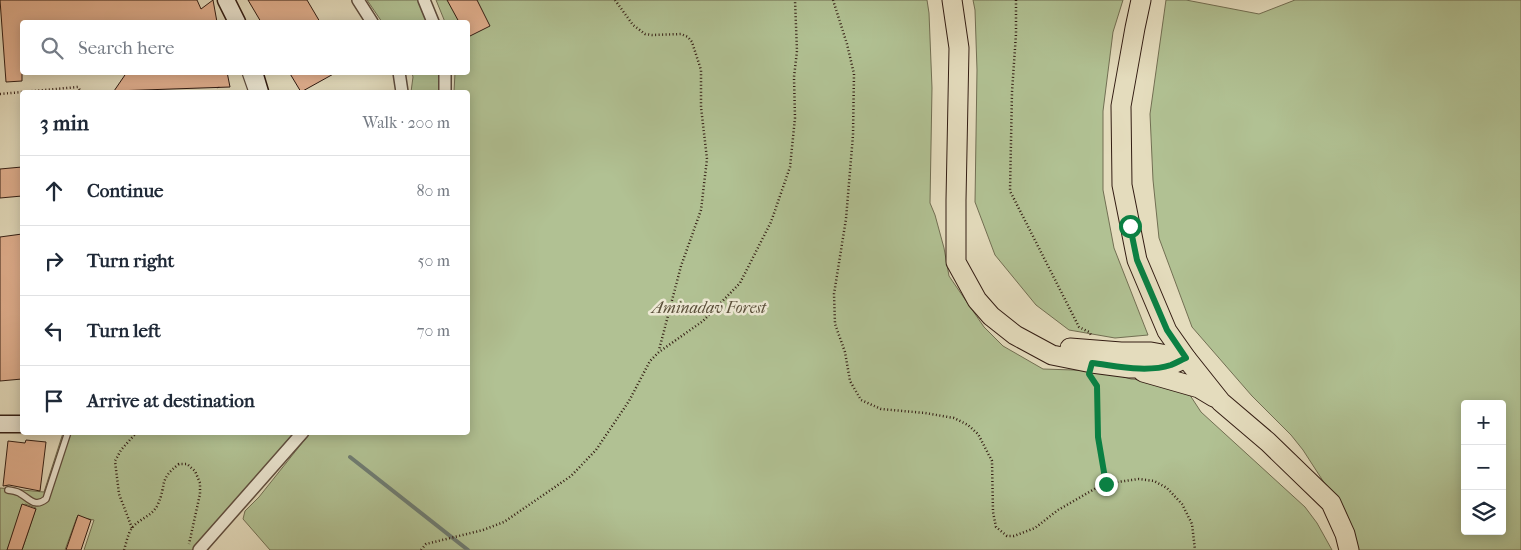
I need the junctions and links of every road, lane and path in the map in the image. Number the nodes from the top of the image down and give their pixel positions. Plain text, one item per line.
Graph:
1 (358, 0) edge
2 (424, 0) edge
3 (615, 0) edge
4 (795, 0) edge
5 (832, 0) edge
6 (952, 0) edge
7 (1016, 0) edge
8 (1141, 0) edge
9 (371, 20) edge
10 (432, 20) edge
11 (246, 75) edge
12 (255, 75) edge
13 (399, 75) edge
14 (445, 75) edge
15 (45, 90) edge
16 (80, 90) edge
17 (251, 90) edge
18 (259, 90) edge
19 (402, 90) edge
20 (446, 90) edge
21 (20, 92) edge
22 (0, 94) edge
23 (659, 352) junction
24 (1093, 356) junction
25 (1186, 358) junction
26 (1130, 368) junction
27 (1222, 402) junction
28 (0, 424) edge
29 (20, 424) edge
30 (67, 435) edge
31 (134, 435) edge
32 (300, 435) edge
33 (1106, 484) junction
34 (8, 490) dead end
35 (132, 528) junction
36 (124, 550) edge
37 (188, 550) edge
38 (199, 550) edge
39 (421, 550) edge
40 (1195, 550) edge
41 (1349, 550) edge

1 - 9 street
2 - 10 street
3 - 23 path
4 - 23 path
5 - 33 path
6 - 24 main road
7 - 24 path
8 - 25 main road
11 - 17 lane
12 - 18 street
13 - 19 street
14 - 20 street
15 - 16 path
21 - 22 path
23 - 39 path
24 - 25 main road
24 - 26 main road
24 - 33 path
25 - 26 main road
25 - 27 main road
26 - 27 main road
27 - 41 main road
28 - 29 street
30 - 34 lane
31 - 35 path
32 - 38 street
33 - 40 path
35 - 36 path
35 - 37 path

